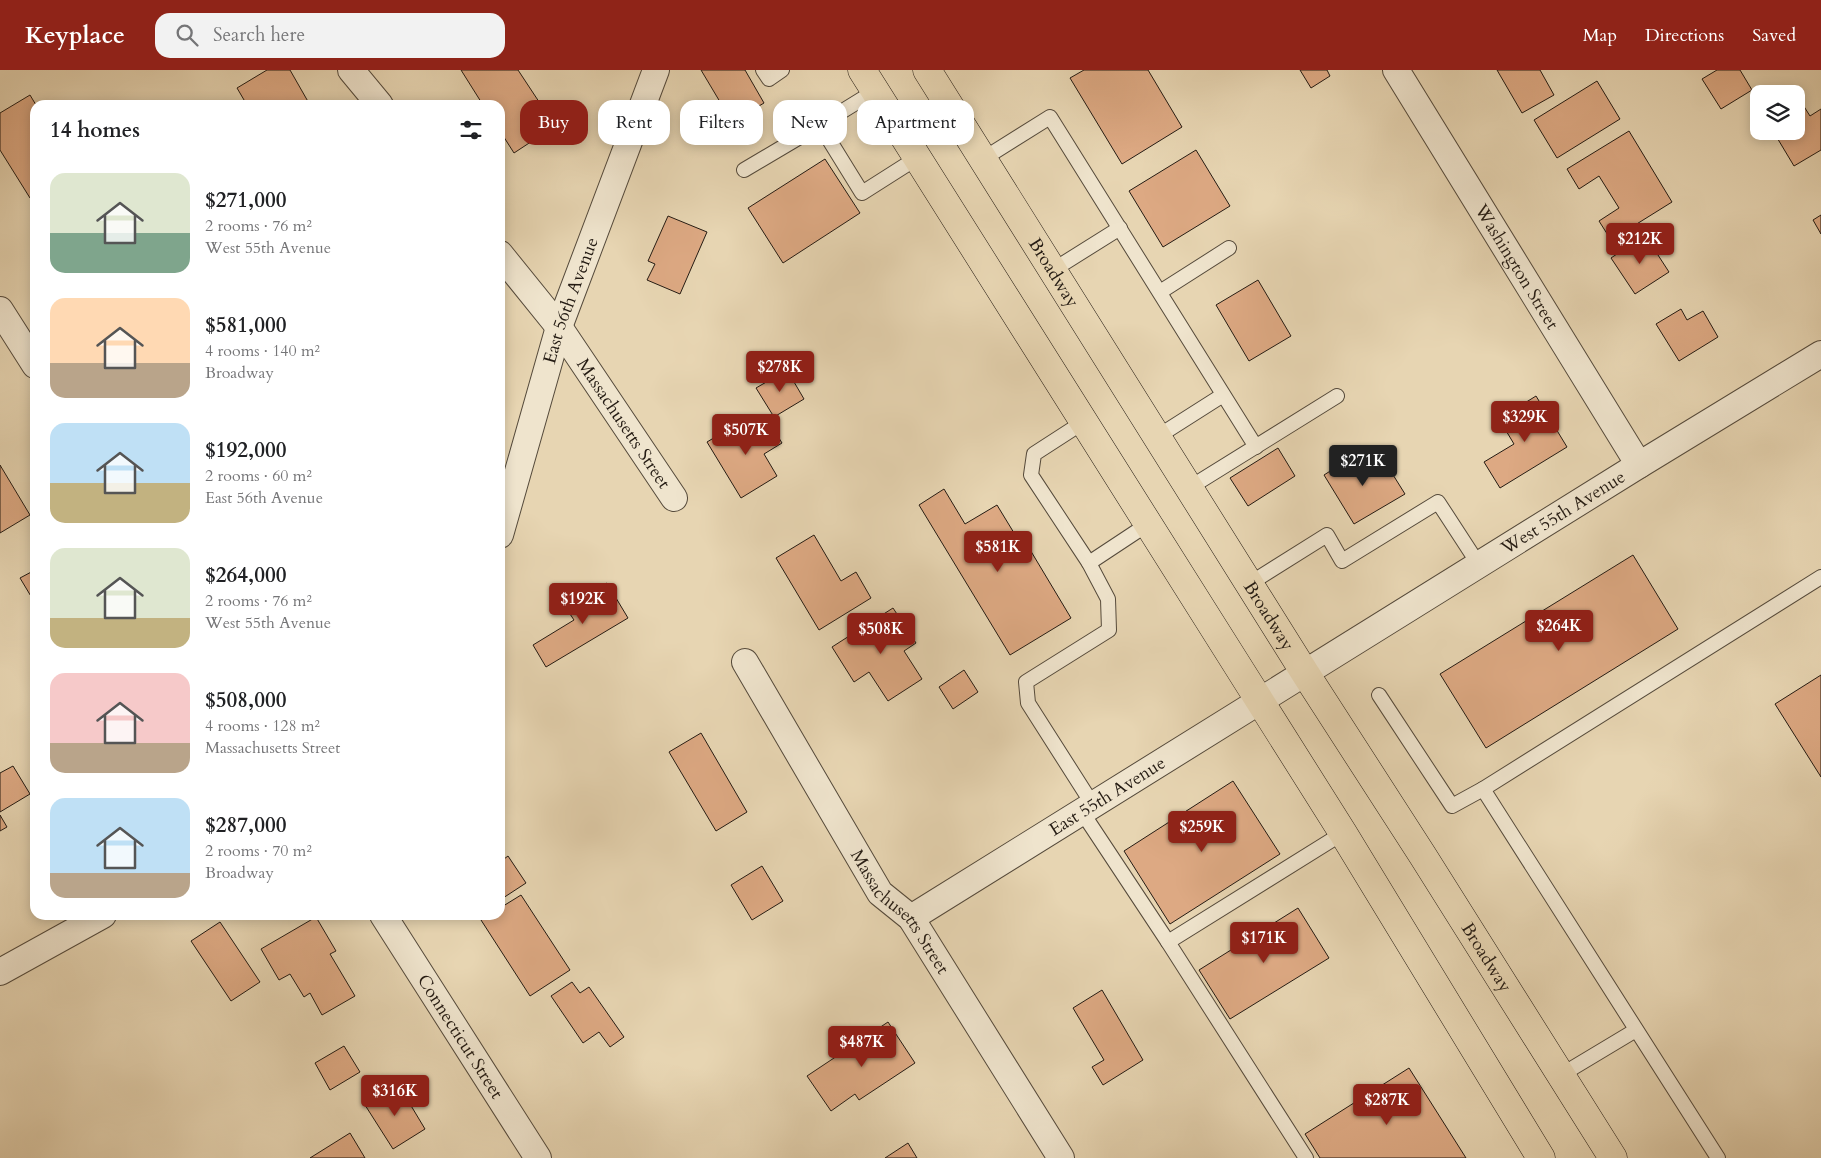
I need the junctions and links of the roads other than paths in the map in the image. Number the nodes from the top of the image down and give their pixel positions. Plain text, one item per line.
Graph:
1 (351, 70) edge
2 (656, 70) edge
3 (763, 70) edge
4 (782, 70) edge
5 (927, 70) edge
6 (1396, 70) edge
7 (869, 81) edge
8 (376, 100) edge
9 (847, 101) edge
10 (786, 145) edge
11 (832, 145) edge
12 (917, 158) junction
13 (983, 159) junction
14 (744, 170) dead end
15 (1120, 228) junction
16 (1229, 248) dead end
17 (505, 260) edge
18 (1053, 270) junction
19 (1160, 292) junction
20 (0, 310) edge
21 (559, 327) junction
22 (1821, 354) edge
23 (30, 357) edge
24 (1223, 395) junction
25 (1337, 396) dead end
26 (1085, 422) junction
27 (1157, 437) junction
28 (1256, 447) junction
29 (1639, 465) junction
30 (1189, 488) junction
31 (674, 498) dead end
32 (505, 517) edge
33 (1148, 524) junction
34 (1089, 563) junction
35 (1479, 565) junction
36 (1821, 577) edge
37 (1250, 584) junction
38 (745, 662) dead end
39 (1305, 673) junction
40 (1379, 695) dead end
41 (1259, 701) junction
42 (1483, 789) junction
43 (1088, 808) junction
44 (1343, 832) junction
45 (911, 918) junction
46 (94, 920) edge
47 (386, 920) edge
48 (1168, 942) junction
49 (0, 972) edge
50 (1636, 1030) junction
51 (1562, 1075) junction
52 (534, 1157) edge
53 (1061, 1158) edge
54 (1306, 1158) edge
55 (1541, 1158) edge
56 (1613, 1158) edge
57 (1718, 1158) edge

1 - 8 street
2 - 21 street, East 56th Avenue
3 - 4 lane
5 - 13 main road, Broadway
6 - 29 street, Washington Street
7 - 9 lane
7 - 12 main road
10 - 14 lane
11 - 12 lane
12 - 26 main road
13 - 15 lane
13 - 18 main road, Broadway
15 - 18 lane
15 - 19 lane
16 - 19 lane
17 - 21 street, Massachusetts Street
18 - 27 main road, Broadway
19 - 24 lane
20 - 23 street
21 - 31 street, Massachusetts Street
21 - 32 street, East 56th Avenue
22 - 29 street, West 55th Avenue
24 - 27 lane
24 - 28 lane
25 - 28 lane
26 - 33 main road
26 - 34 lane
27 - 30 main road, Broadway
28 - 30 lane
29 - 35 street, West 55th Avenue
30 - 37 main road, Broadway
33 - 34 lane
33 - 41 main road
34 - 43 lane
35 - 37 lane
35 - 39 street, West 55th Avenue
36 - 42 lane
37 - 39 main road, Broadway
38 - 45 street, Massachusetts Street
39 - 41 street, East 55th Avenue
39 - 51 main road, Broadway
40 - 42 lane
41 - 43 street, East 55th Avenue
41 - 44 main road
42 - 50 lane
43 - 45 street, East 55th Avenue
43 - 48 lane
44 - 48 lane
44 - 55 main road
45 - 53 street, Massachusetts Street
46 - 49 street
47 - 52 street, Connecticut Street
48 - 54 lane
50 - 51 lane
50 - 57 lane
51 - 56 main road, Broadway

